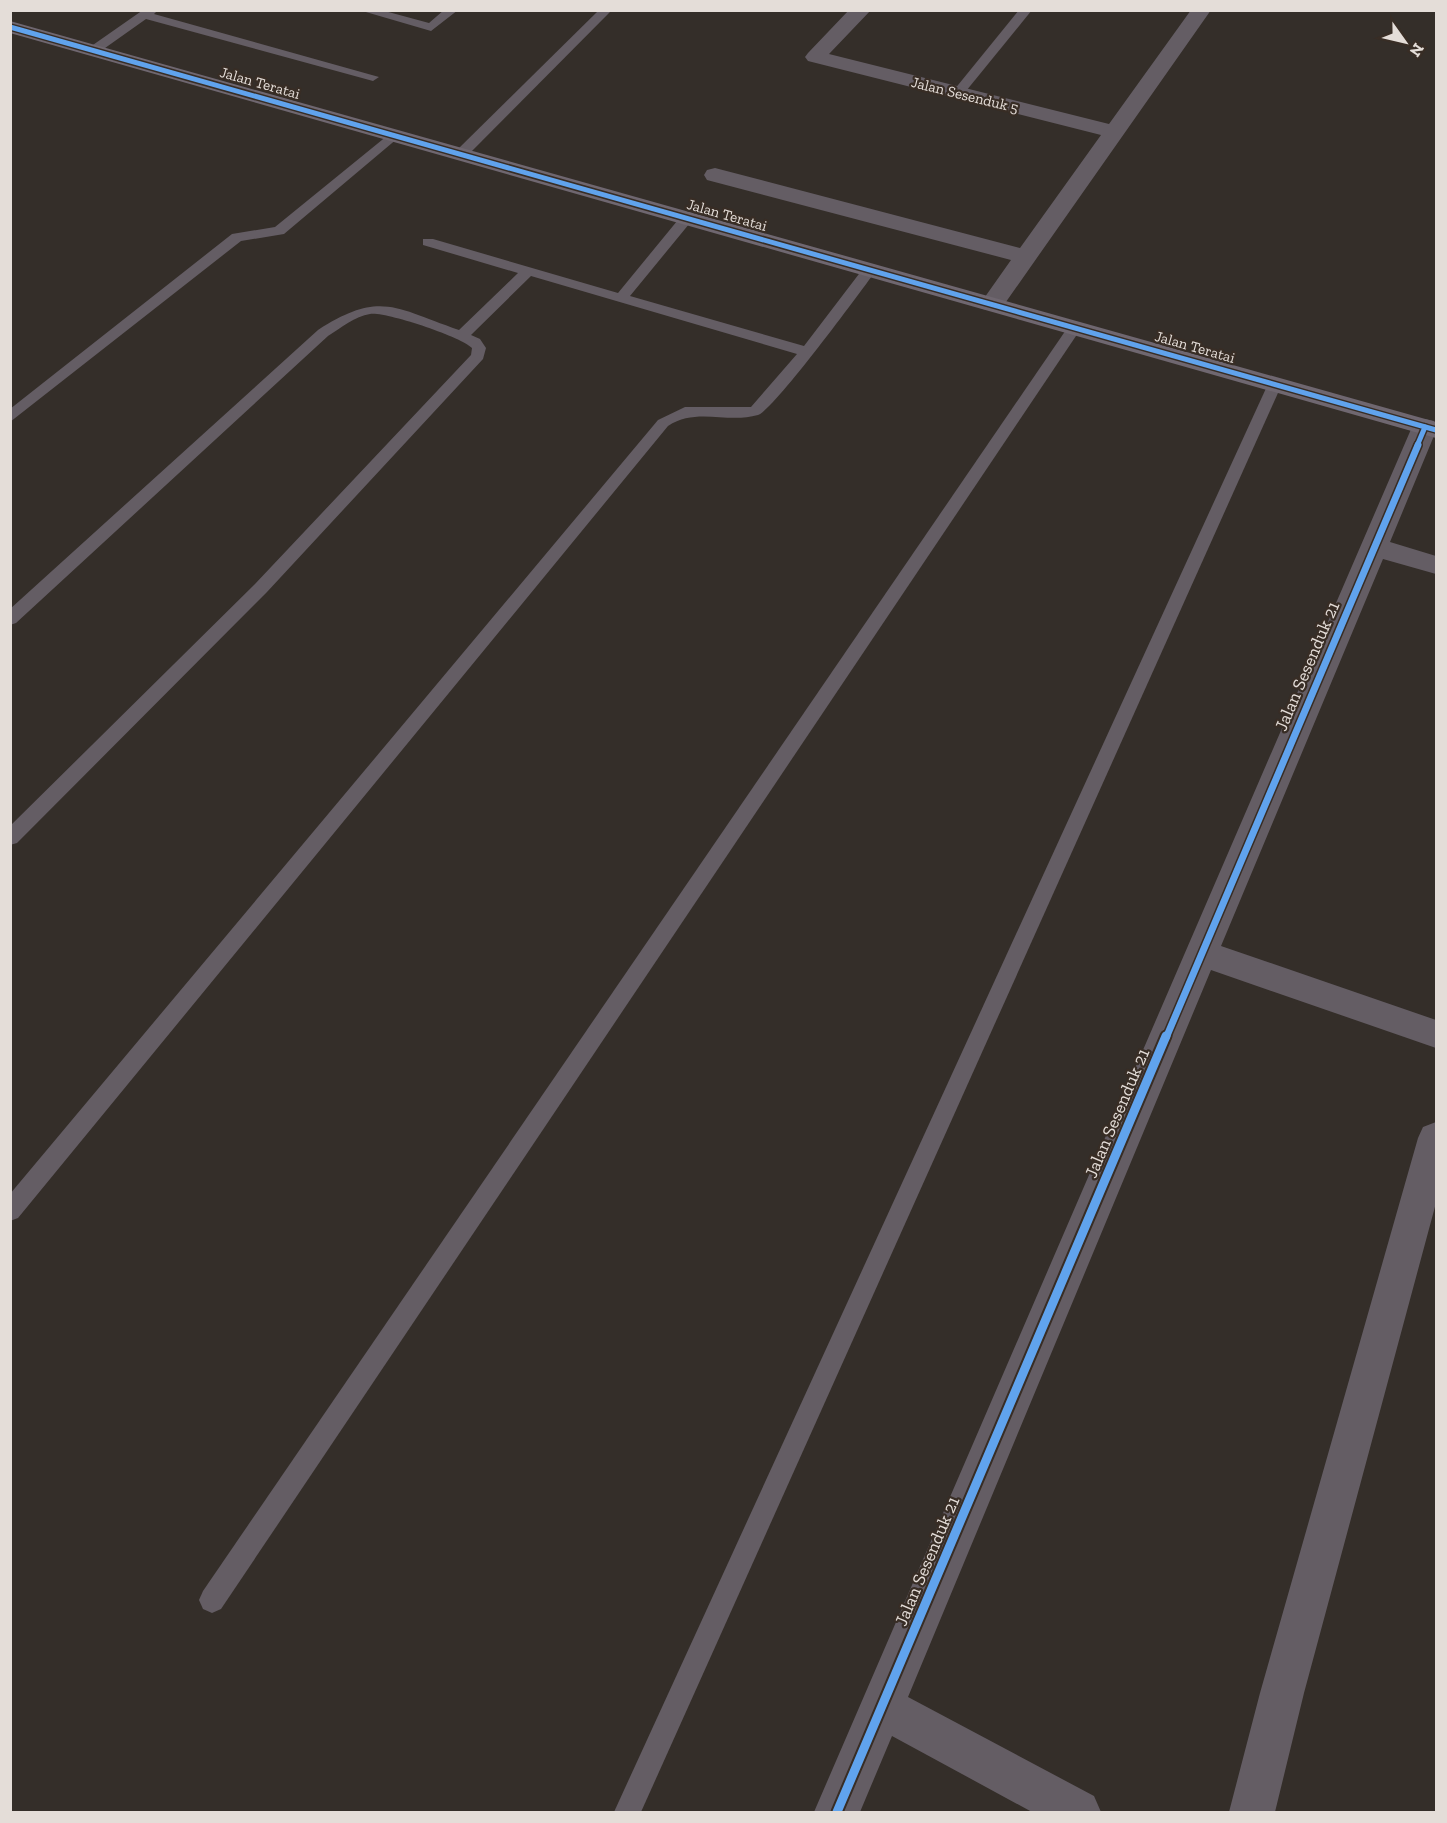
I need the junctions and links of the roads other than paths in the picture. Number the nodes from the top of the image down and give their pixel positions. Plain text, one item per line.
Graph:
1 (365, 10) edge
2 (452, 10) edge
3 (606, 10) edge
4 (861, 10) edge
5 (1026, 10) edge
6 (1201, 10) edge
7 (148, 13) edge
8 (10, 27) edge
9 (94, 50) junction
10 (374, 77) dead end
11 (958, 93) junction
12 (1114, 132) junction
13 (393, 135) junction
14 (461, 154) junction
15 (715, 175) dead end
16 (687, 218) junction
17 (428, 242) dead end
18 (1026, 257) junction
19 (870, 269) junction
20 (528, 271) junction
21 (621, 298) junction
22 (992, 304) junction
23 (1075, 327) junction
24 (462, 336) junction
25 (807, 352) junction
26 (1275, 384) junction
27 (10, 417) edge
28 (1431, 428) edge
29 (1374, 547) junction
30 (1437, 565) edge
31 (10, 619) edge
32 (10, 838) edge
33 (1201, 952) junction
34 (1437, 1034) edge
35 (1437, 1138) edge
36 (10, 1210) edge
37 (212, 1600) dead end
38 (882, 1707) junction
39 (627, 1812) edge
40 (837, 1812) edge
41 (1078, 1812) edge
42 (1252, 1812) edge

1 - 2 lane
3 - 14 lane
4 - 11 street, Jalan Sesenduk 5
5 - 11 lane
6 - 12 street
7 - 9 lane
7 - 10 lane
8 - 9 street, Jalan Teratai
9 - 13 street, Jalan Teratai
11 - 12 street, Jalan Sesenduk 5
12 - 18 street
13 - 14 street, Jalan Teratai
13 - 27 lane
14 - 16 street, Jalan Teratai
15 - 18 street
16 - 19 street, Jalan Teratai
16 - 21 lane
17 - 20 lane
18 - 22 street
19 - 22 street, Jalan Teratai
19 - 25 lane
20 - 21 lane
20 - 24 lane
21 - 25 lane
22 - 23 street, Jalan Teratai
23 - 26 street, Jalan Teratai
23 - 37 lane
24 - 31 lane
24 - 32 lane
25 - 36 lane
26 - 28 street, Jalan Teratai
26 - 39 lane
28 - 29 street, Jalan Sesenduk 21
29 - 30 street
29 - 33 street, Jalan Sesenduk 21
33 - 34 street
33 - 38 street, Jalan Sesenduk 21
35 - 42 street
38 - 40 street, Jalan Sesenduk 21
38 - 41 street

